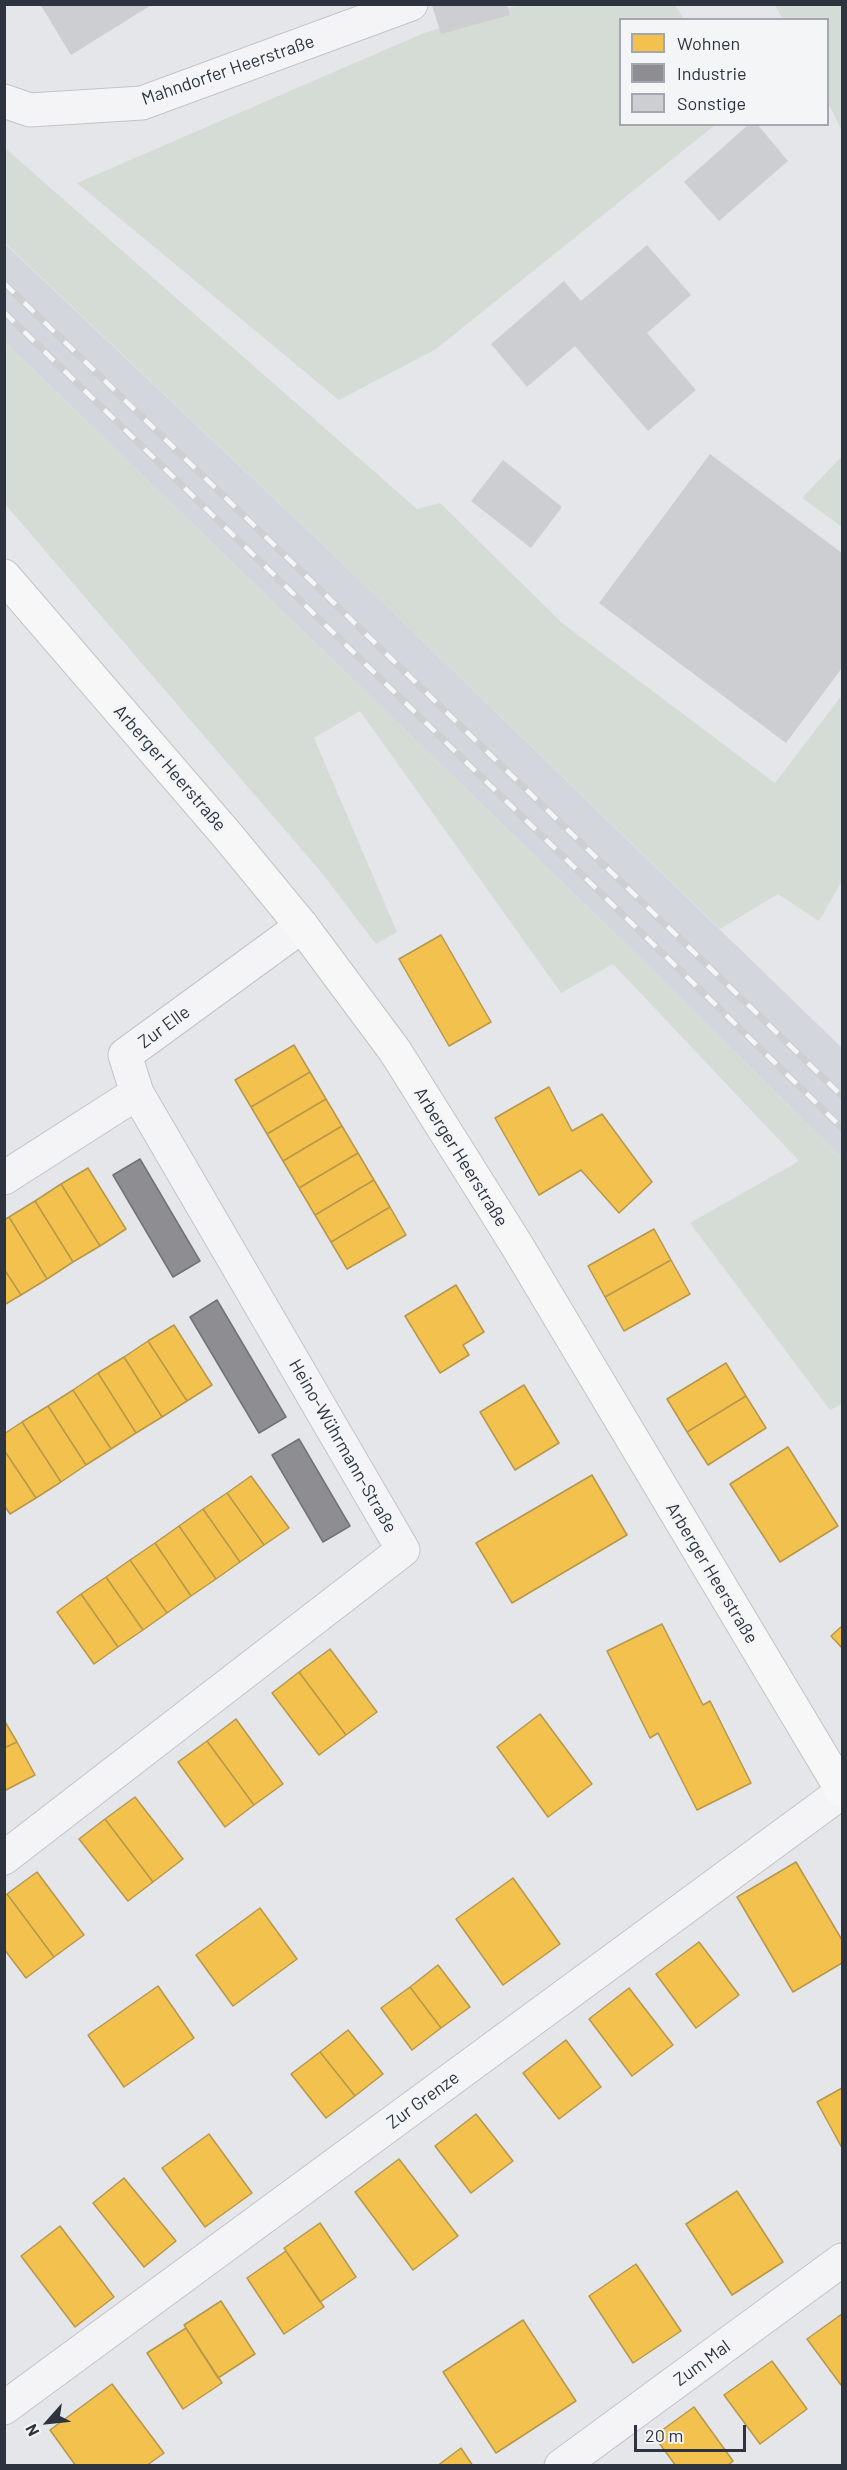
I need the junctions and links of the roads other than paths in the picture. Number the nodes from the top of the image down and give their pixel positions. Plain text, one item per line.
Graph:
1 (411, 4) edge
2 (4, 101) edge
3 (4, 576) edge
4 (302, 926) junction
5 (136, 1093) junction
6 (4, 1178) edge
7 (843, 1791) edge
8 (4, 1858) edge
9 (843, 2260) edge
10 (4, 2408) edge
11 (561, 2466) edge

1 - 2 street, Mahndorfer Heerstraße
3 - 4 main road, Arberger Heerstraße
4 - 5 street, Zur Elle
4 - 7 main road, Arberger Heerstraße
5 - 6 street
5 - 8 street, Heino-Wührmann-Straße
7 - 10 street, Zur Grenze
9 - 11 street, Zum Mal

